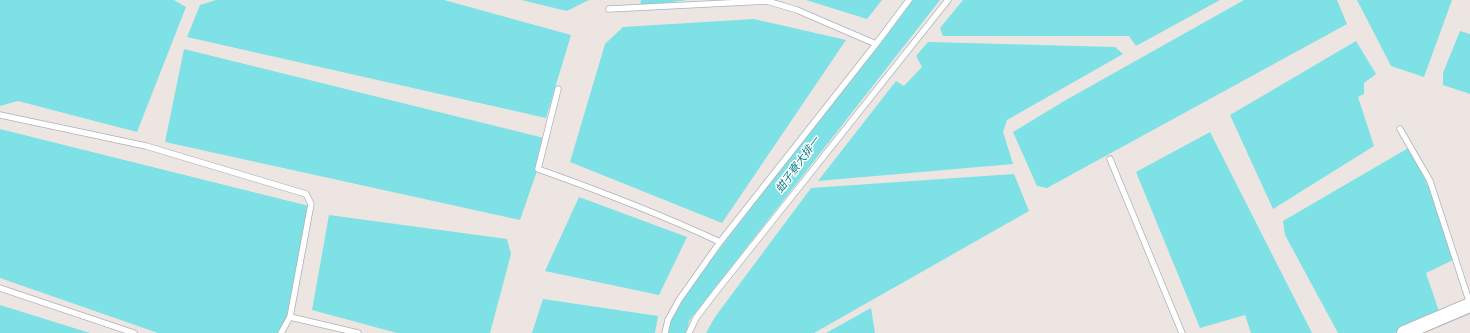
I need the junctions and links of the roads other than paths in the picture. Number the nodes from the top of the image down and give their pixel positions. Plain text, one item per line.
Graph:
1 (909, 0) edge
2 (948, 0) edge
3 (609, 9) dead end
4 (876, 44) junction
5 (558, 89) dead end
6 (0, 115) edge
7 (1400, 129) dead end
8 (1110, 158) dead end
9 (720, 242) junction
10 (0, 288) edge
11 (1470, 304) edge
12 (290, 317) junction
13 (134, 333) edge
14 (281, 333) edge
15 (358, 333) edge
16 (665, 333) edge
17 (689, 333) edge
18 (1182, 333) edge
19 (1404, 333) edge

1 - 4 lane
2 - 17 lane
3 - 4 lane
4 - 9 lane
5 - 9 lane
6 - 12 lane
7 - 11 lane
8 - 18 lane
9 - 16 lane
10 - 13 lane
11 - 19 street
12 - 14 lane
12 - 15 lane

